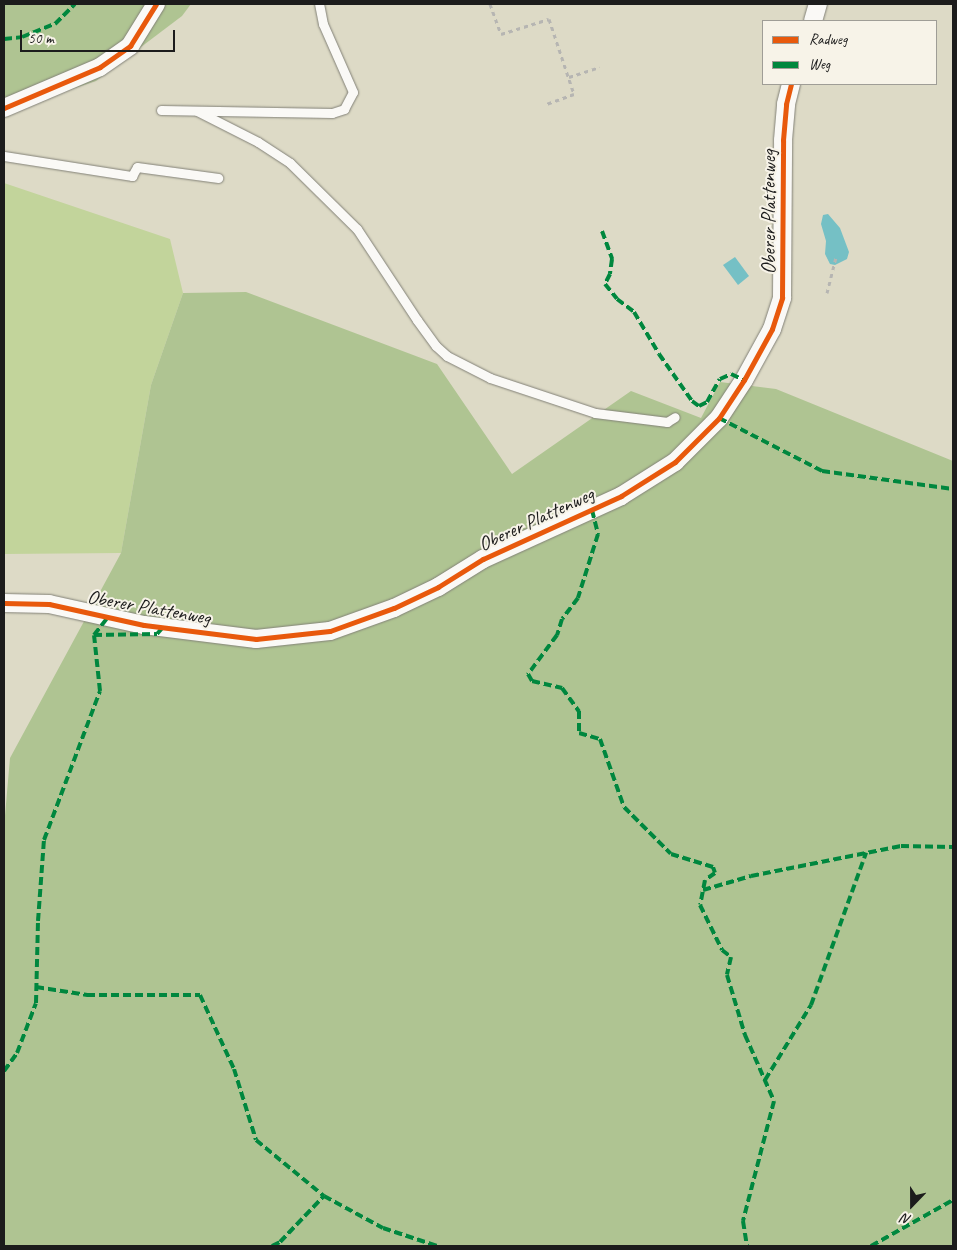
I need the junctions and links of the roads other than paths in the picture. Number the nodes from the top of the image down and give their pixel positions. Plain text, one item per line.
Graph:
1 (156, 4) edge
2 (319, 4) edge
3 (818, 4) edge
4 (813, 20) edge
5 (791, 85) edge
6 (4, 108) edge
7 (161, 110) dead end
8 (197, 111) junction
9 (4, 156) edge
10 (218, 178) dead end
11 (675, 417) dead end
12 (4, 603) edge

1 - 6 street
2 - 8 lane
3 - 4 street
5 - 12 street, Oberer Plattenweg
7 - 8 lane
8 - 11 lane
9 - 10 lane

